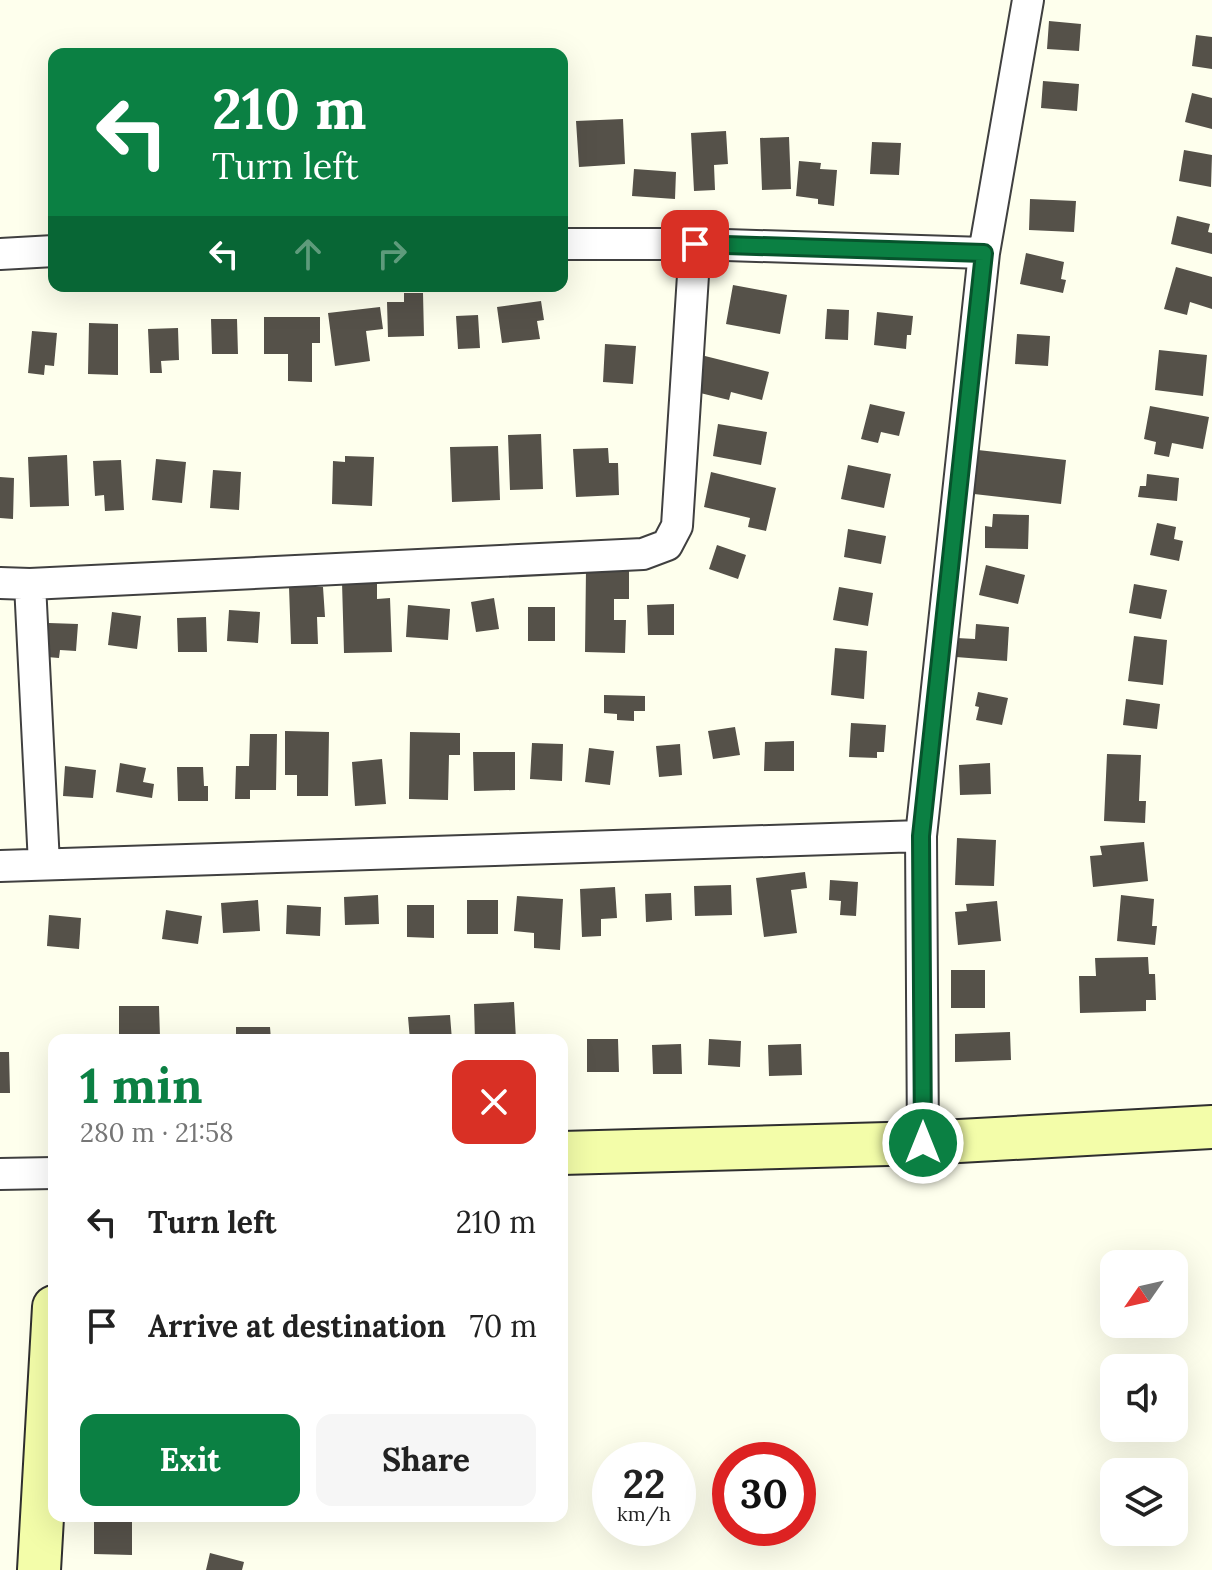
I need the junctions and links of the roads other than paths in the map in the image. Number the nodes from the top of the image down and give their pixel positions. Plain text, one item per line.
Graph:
1 (1028, 0) edge
2 (568, 244) edge
3 (695, 244) junction
4 (48, 251) edge
5 (984, 253) junction
6 (0, 254) edge
7 (0, 583) edge
8 (30, 584) junction
9 (921, 836) junction
10 (44, 864) junction
11 (0, 866) edge
12 (1212, 1127) edge
13 (923, 1143) junction
14 (568, 1153) edge
15 (48, 1173) edge
16 (0, 1174) edge
17 (48, 1412) edge
18 (39, 1570) edge

1 - 5 street
2 - 3 street
3 - 5 street
3 - 8 street
4 - 6 street
5 - 9 street
7 - 8 street
8 - 10 street
9 - 10 street
9 - 13 street
10 - 11 street
12 - 13 street
13 - 14 street
15 - 16 street
17 - 18 street

